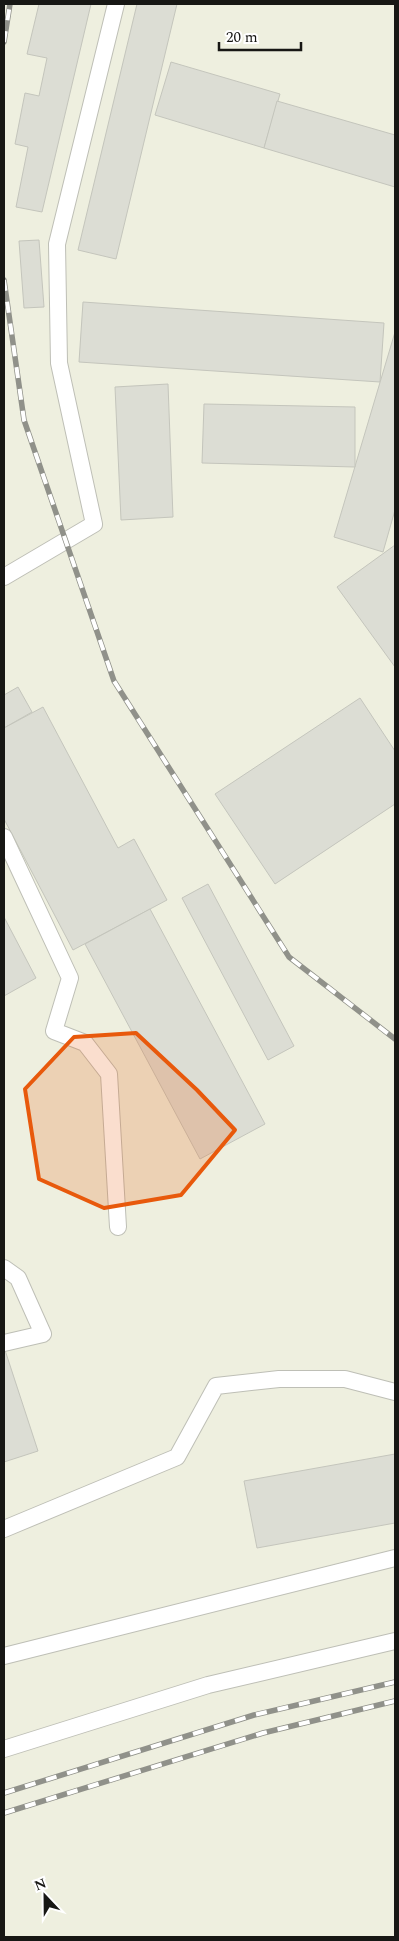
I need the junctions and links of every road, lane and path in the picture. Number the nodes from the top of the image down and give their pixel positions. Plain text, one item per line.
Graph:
1 (116, 4) edge
2 (4, 577) edge
3 (4, 837) edge
4 (118, 1227) dead end
5 (4, 1268) edge
6 (4, 1343) edge
7 (395, 1392) edge
8 (4, 1530) edge
9 (395, 1558) edge
10 (395, 1641) edge
11 (4, 1656) edge
12 (4, 1748) edge

1 - 2 lane
3 - 4 lane
5 - 6 lane
7 - 8 lane
9 - 11 lane
10 - 12 lane

